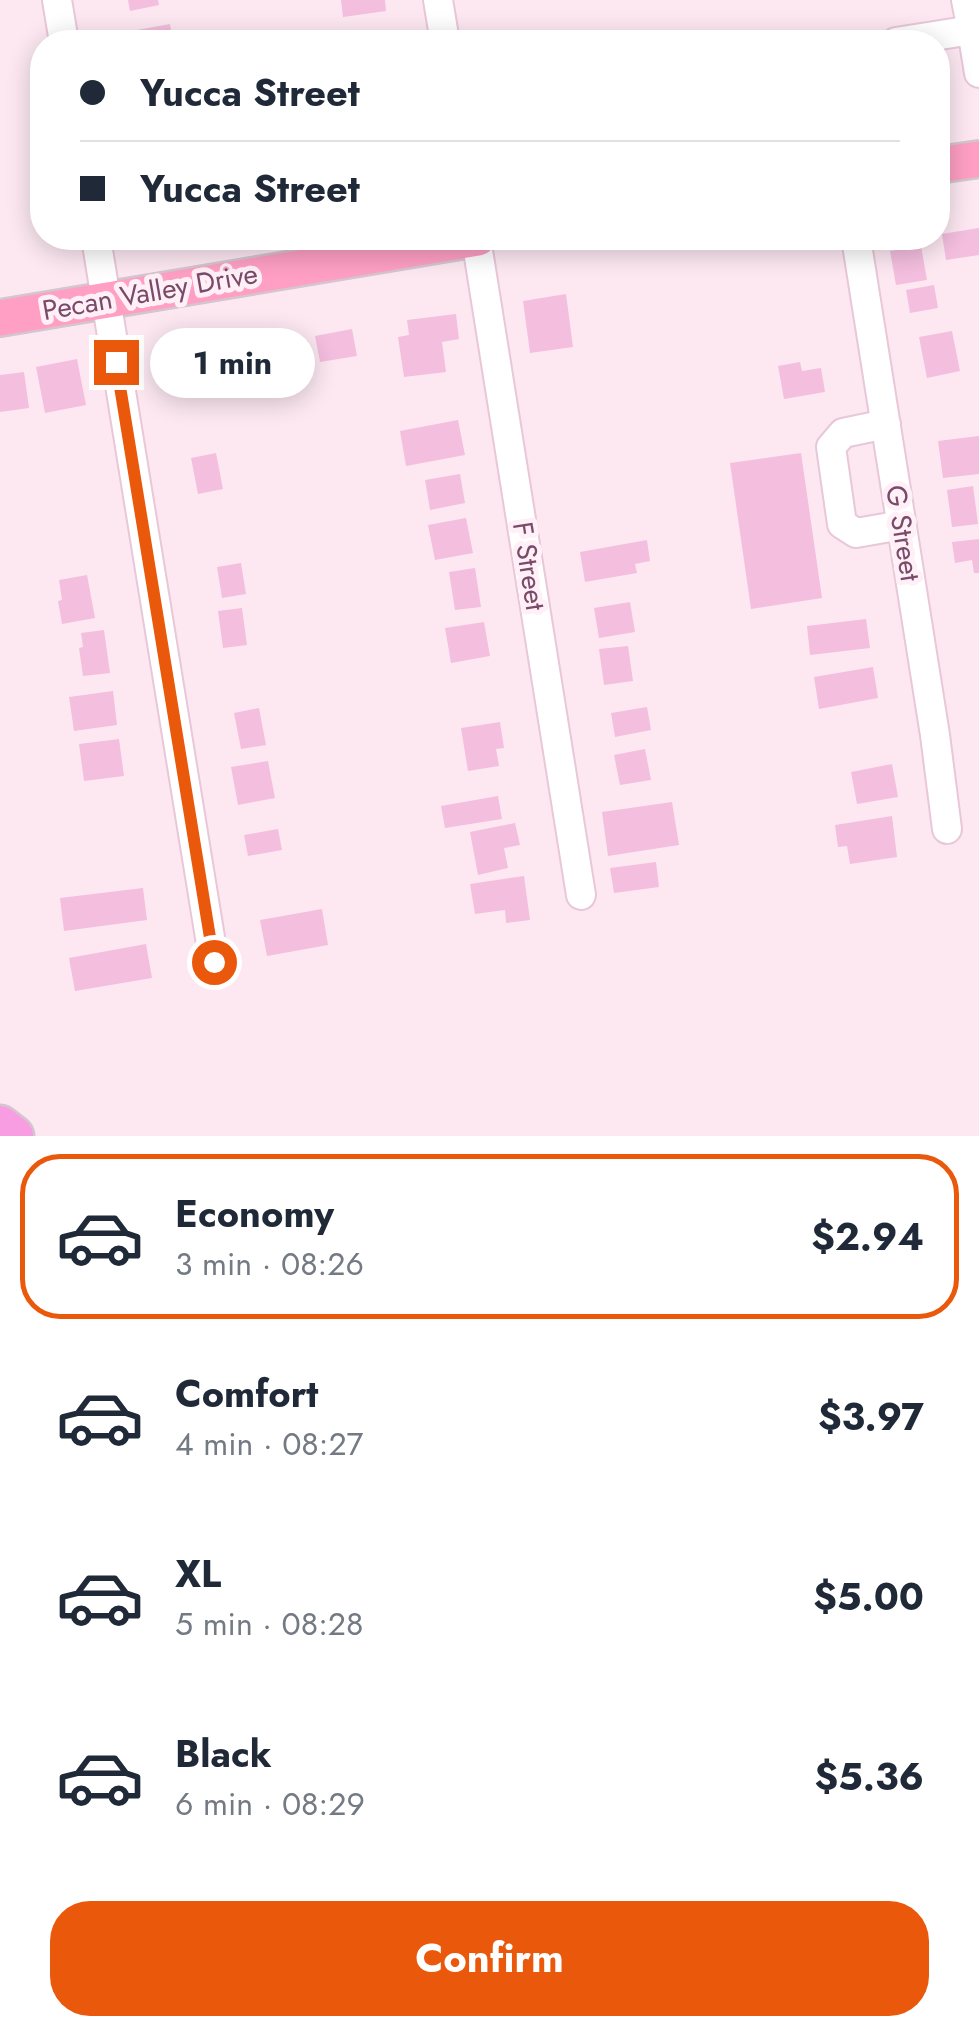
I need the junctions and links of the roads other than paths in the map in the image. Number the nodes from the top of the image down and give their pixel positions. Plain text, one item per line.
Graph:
1 (58, 0) edge
2 (438, 0) edge
3 (966, 0) edge
4 (62, 30) edge
5 (443, 30) edge
6 (972, 30) junction
7 (950, 33) edge
8 (979, 73) edge
9 (979, 159) edge
10 (950, 163) edge
11 (98, 250) edge
12 (405, 250) edge
13 (479, 250) edge
14 (858, 250) edge
15 (106, 300) junction
16 (0, 318) edge
17 (886, 424) junction
18 (902, 525) junction
19 (946, 829) dead end
20 (581, 895) dead end
21 (214, 962) dead end
22 (0, 1126) edge
23 (13, 1136) edge

1 - 4 street
2 - 5 street
3 - 6 street
6 - 7 street
6 - 8 street
9 - 10 main road
11 - 15 street
12 - 15 main road, Pecan Valley Drive
13 - 20 street, F Street
14 - 17 street, G Street
15 - 16 main road, Pecan Valley Drive
15 - 21 street
17 - 18 street, G Street
17 - 18 street
18 - 19 street, G Street
22 - 23 highway

